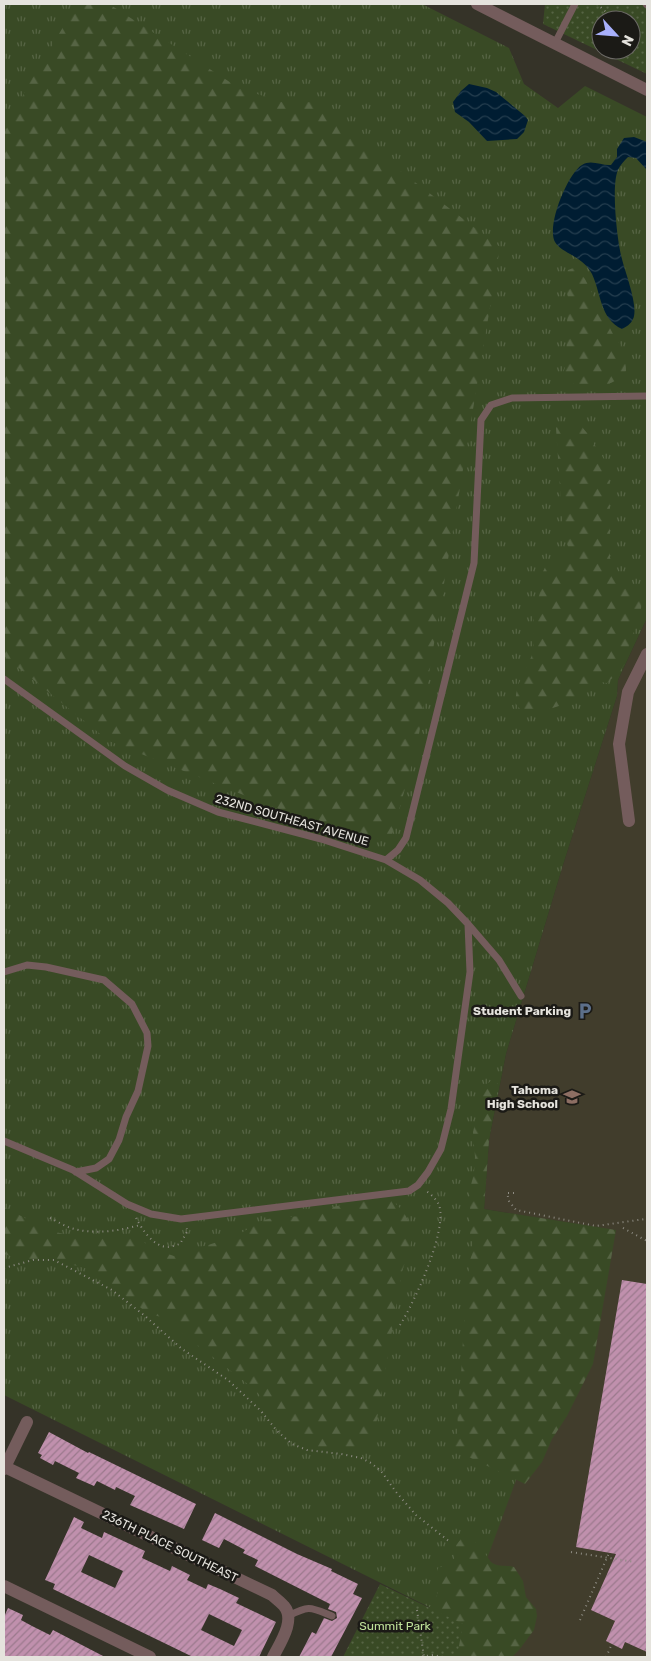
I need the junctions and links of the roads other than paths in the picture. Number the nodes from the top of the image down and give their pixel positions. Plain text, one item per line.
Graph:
1 (477, 4) edge
2 (575, 4) edge
3 (555, 43) junction
4 (647, 90) edge
5 (647, 396) edge
6 (647, 654) edge
7 (4, 679) edge
8 (629, 820) dead end
9 (386, 860) junction
10 (468, 924) junction
11 (4, 972) edge
12 (522, 996) dead end
13 (4, 1142) edge
14 (76, 1172) junction
15 (27, 1422) dead end
16 (4, 1468) edge
17 (4, 1586) edge
18 (288, 1616) junction
19 (332, 1616) dead end
20 (274, 1656) edge
21 (150, 1657) edge

1 - 3 street
2 - 3 lane
3 - 4 street
5 - 9 lane
6 - 8 street
7 - 9 lane, 232ND SOUTHEAST AVENUE
9 - 10 lane, 232ND SOUTHEAST AVENUE
10 - 12 lane, 232ND SOUTHEAST AVENUE
10 - 14 lane
11 - 14 lane
13 - 14 lane
15 - 16 street
16 - 18 street, 236TH PLACE SOUTHEAST
17 - 21 street
18 - 19 lane
18 - 20 street

